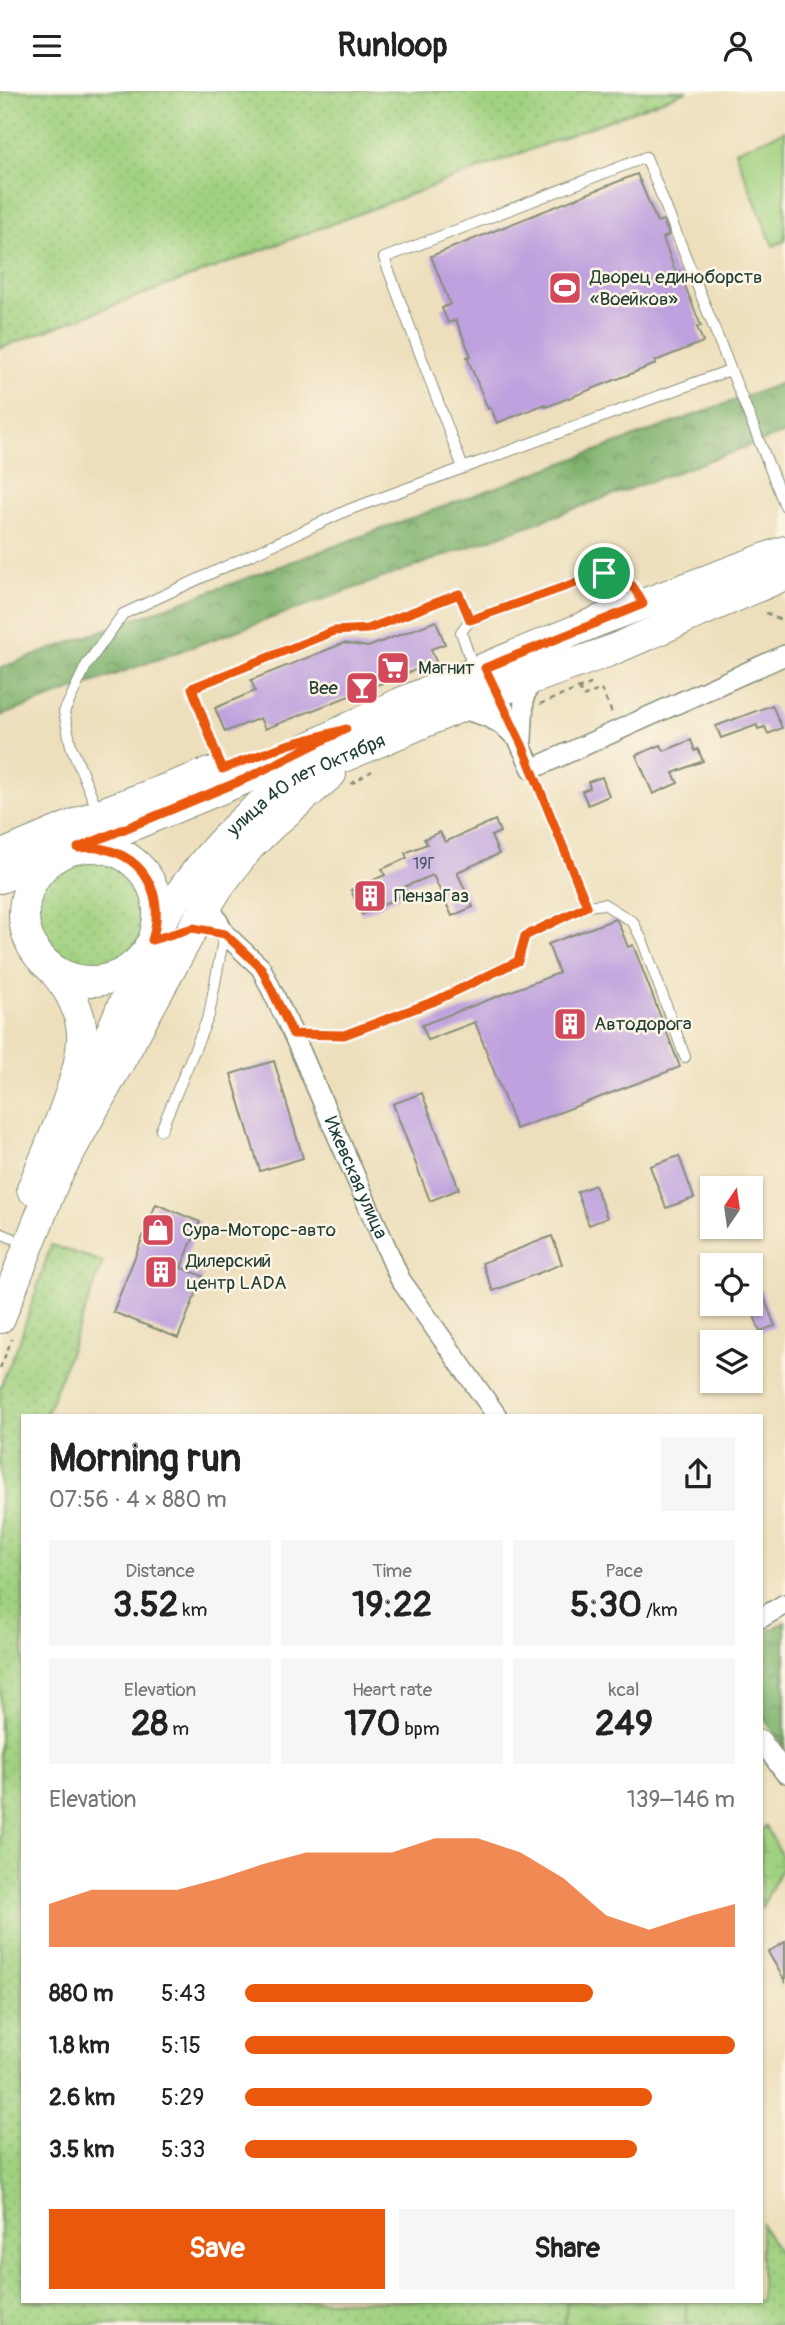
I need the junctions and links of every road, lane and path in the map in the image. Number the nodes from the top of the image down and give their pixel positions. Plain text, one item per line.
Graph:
1 (730, 370) junction
2 (463, 468) junction
3 (785, 506) edge
4 (785, 551) edge
5 (785, 575) edge
6 (643, 604) junction
7 (766, 613) dead end
8 (470, 620) junction
9 (785, 622) edge
10 (785, 655) edge
11 (485, 677) junction
12 (533, 678) junction
13 (599, 681) dead end
14 (579, 688) junction
15 (457, 708) junction
16 (531, 708) dead end
17 (619, 729) junction
18 (522, 745) junction
19 (361, 749) junction
20 (222, 769) junction
21 (532, 769) junction
22 (347, 787) dead end
23 (99, 814) junction
24 (67, 852) junction
25 (0, 856) edge
26 (0, 878) edge
27 (587, 906) junction
28 (201, 916) junction
29 (0, 928) edge
30 (225, 934) junction
31 (152, 940) junction
32 (43, 959) junction
33 (293, 1034) junction
34 (685, 1057) dead end
35 (161, 1130) dead end
36 (55, 1179) junction
37 (6, 1236) edge
38 (0, 1268) edge
39 (0, 1318) edge
40 (496, 1414) edge
41 (785, 1604) edge
42 (763, 1617) edge
43 (763, 1743) edge
44 (785, 1773) edge

1 - 2 lane
1 - 2 lane
1 - 3 lane
2 - 23 lane
4 - 6 main road, улица 40 лет Октября
5 - 12 main road
6 - 8 lane
6 - 11 main road, улица 40 лет Октября
7 - 9 path
8 - 11 lane
8 - 20 lane
10 - 17 street
11 - 12 main road
11 - 15 main road, улица 40 лет Октября
11 - 18 street
11 - 19 main road, улица 40 лет Октября
12 - 18 street
13 - 14 path
14 - 16 path
14 - 17 path
15 - 18 street
15 - 19 main road, улица 40 лет Октября
17 - 21 street
18 - 21 street
19 - 20 main road, улица 40 лет Октября
19 - 22 path
19 - 24 main road, улица 40 лет Октября
19 - 28 main road
19 - 31 main road, улица 40 лет Октября
20 - 23 main road, улица 40 лет Октября
21 - 27 lane
23 - 25 main road, улица 40 лет Октября
24 - 26 main road, улица 40 лет Октября
24 - 31 main road, улица 40 лет Октября
24 - 32 main road, улица 40 лет Октября
27 - 33 lane
27 - 34 lane
28 - 30 street
28 - 30 street, Ижевская улица
28 - 31 street
28 - 36 main road
29 - 32 main road, улица 40 лет Октября
30 - 33 street, Ижевская улица
30 - 35 lane
31 - 32 main road, улица 40 лет Октября
31 - 36 main road
32 - 37 main road, улица 40 лет Октября
33 - 40 street, Ижевская улица
36 - 39 main road
37 - 38 main road, улица 40 лет Октября
41 - 42 street
43 - 44 street

